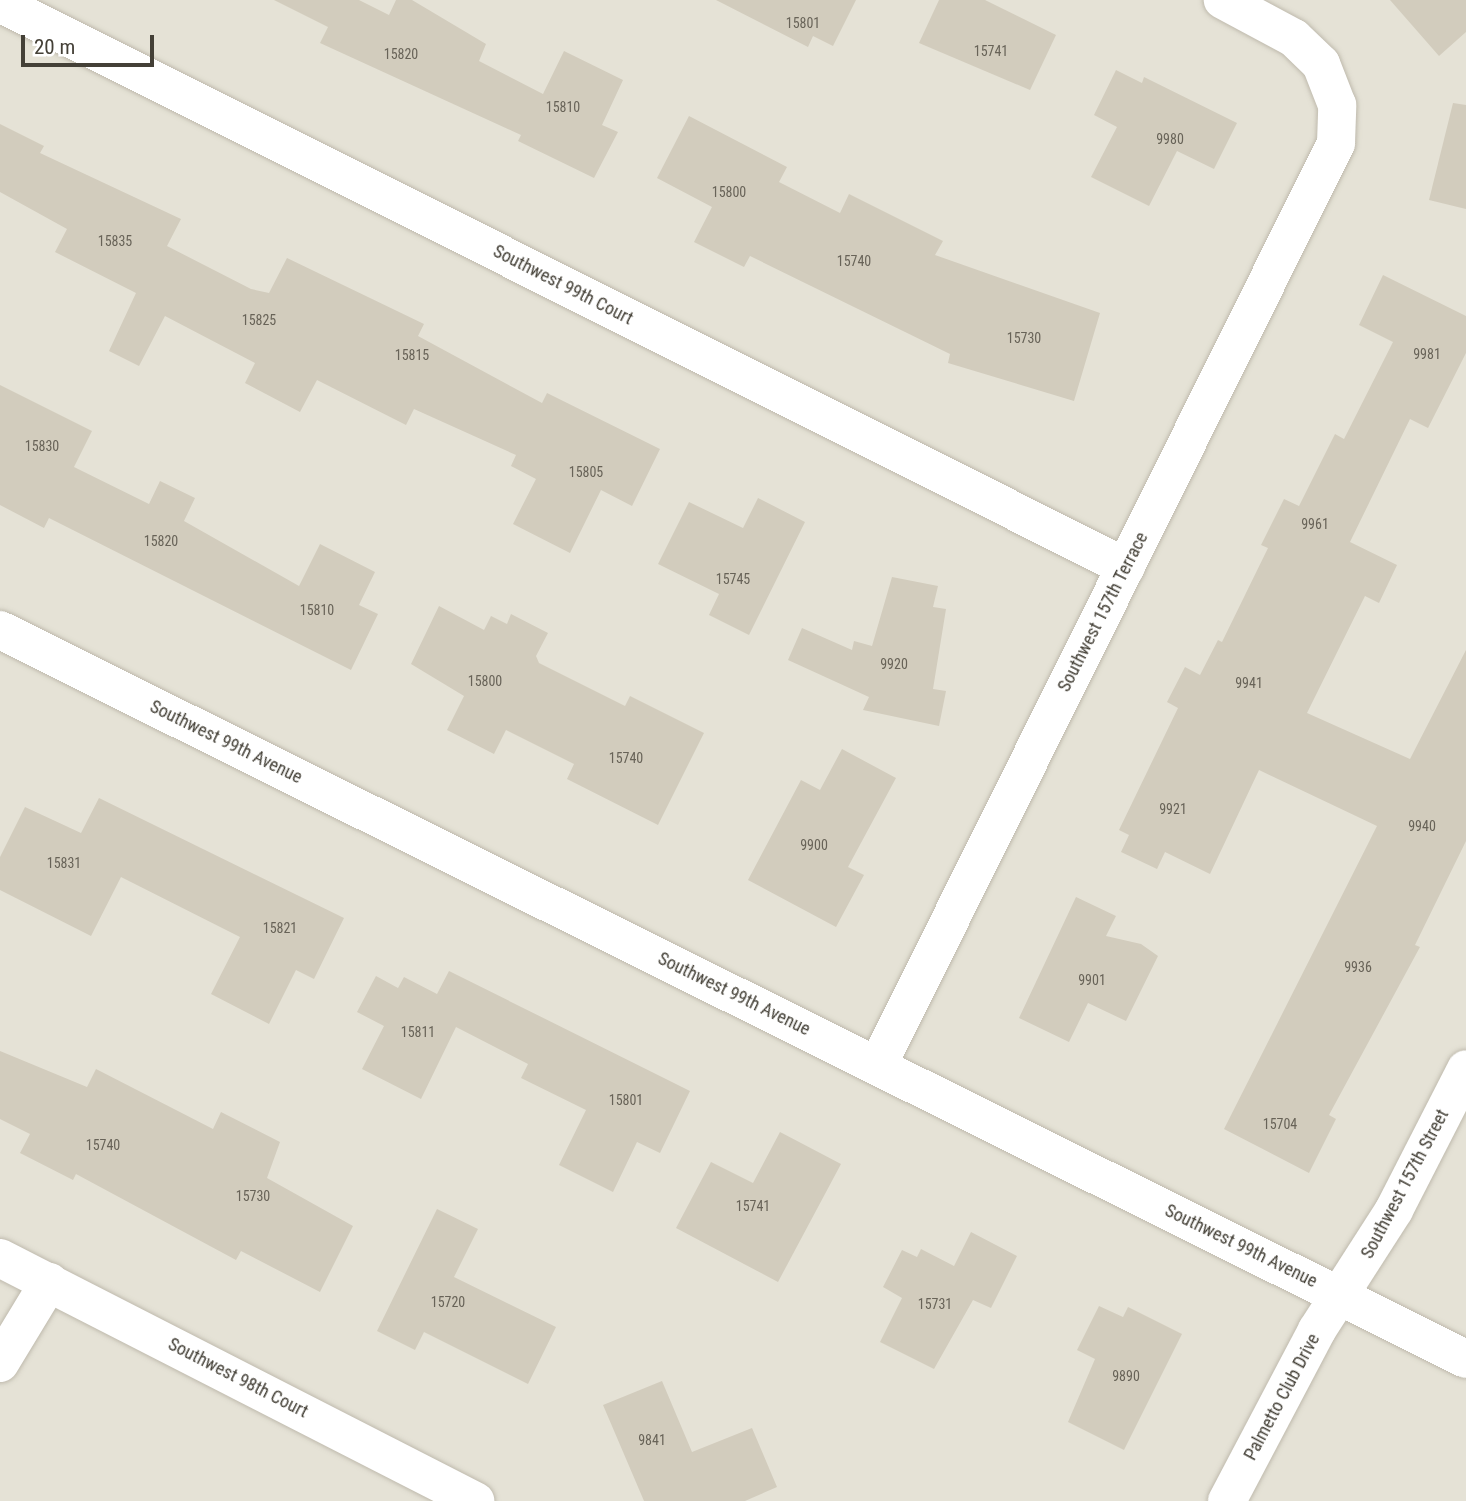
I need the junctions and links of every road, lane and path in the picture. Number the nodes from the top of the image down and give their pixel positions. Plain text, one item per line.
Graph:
1 (1223, 0) edge
2 (0, 3) edge
3 (1126, 567) junction
4 (0, 630) edge
5 (878, 1065) junction
6 (1466, 1069) edge
7 (0, 1258) edge
8 (48, 1282) junction
9 (1341, 1296) junction
10 (1466, 1359) edge
11 (0, 1363) edge
12 (475, 1501) edge
13 (1227, 1501) edge

1 - 3 street, Southwest 157th Terrace
2 - 3 street, Southwest 99th Court
3 - 5 street, Southwest 157th Terrace
4 - 5 street, Southwest 99th Avenue
5 - 9 street, Southwest 99th Avenue
6 - 9 street, Southwest 157th Street
7 - 8 street, Southwest 98th Court
8 - 11 street
8 - 12 street, Southwest 98th Court
9 - 10 street, Southwest 99th Avenue
9 - 13 street, Palmetto Club Drive

